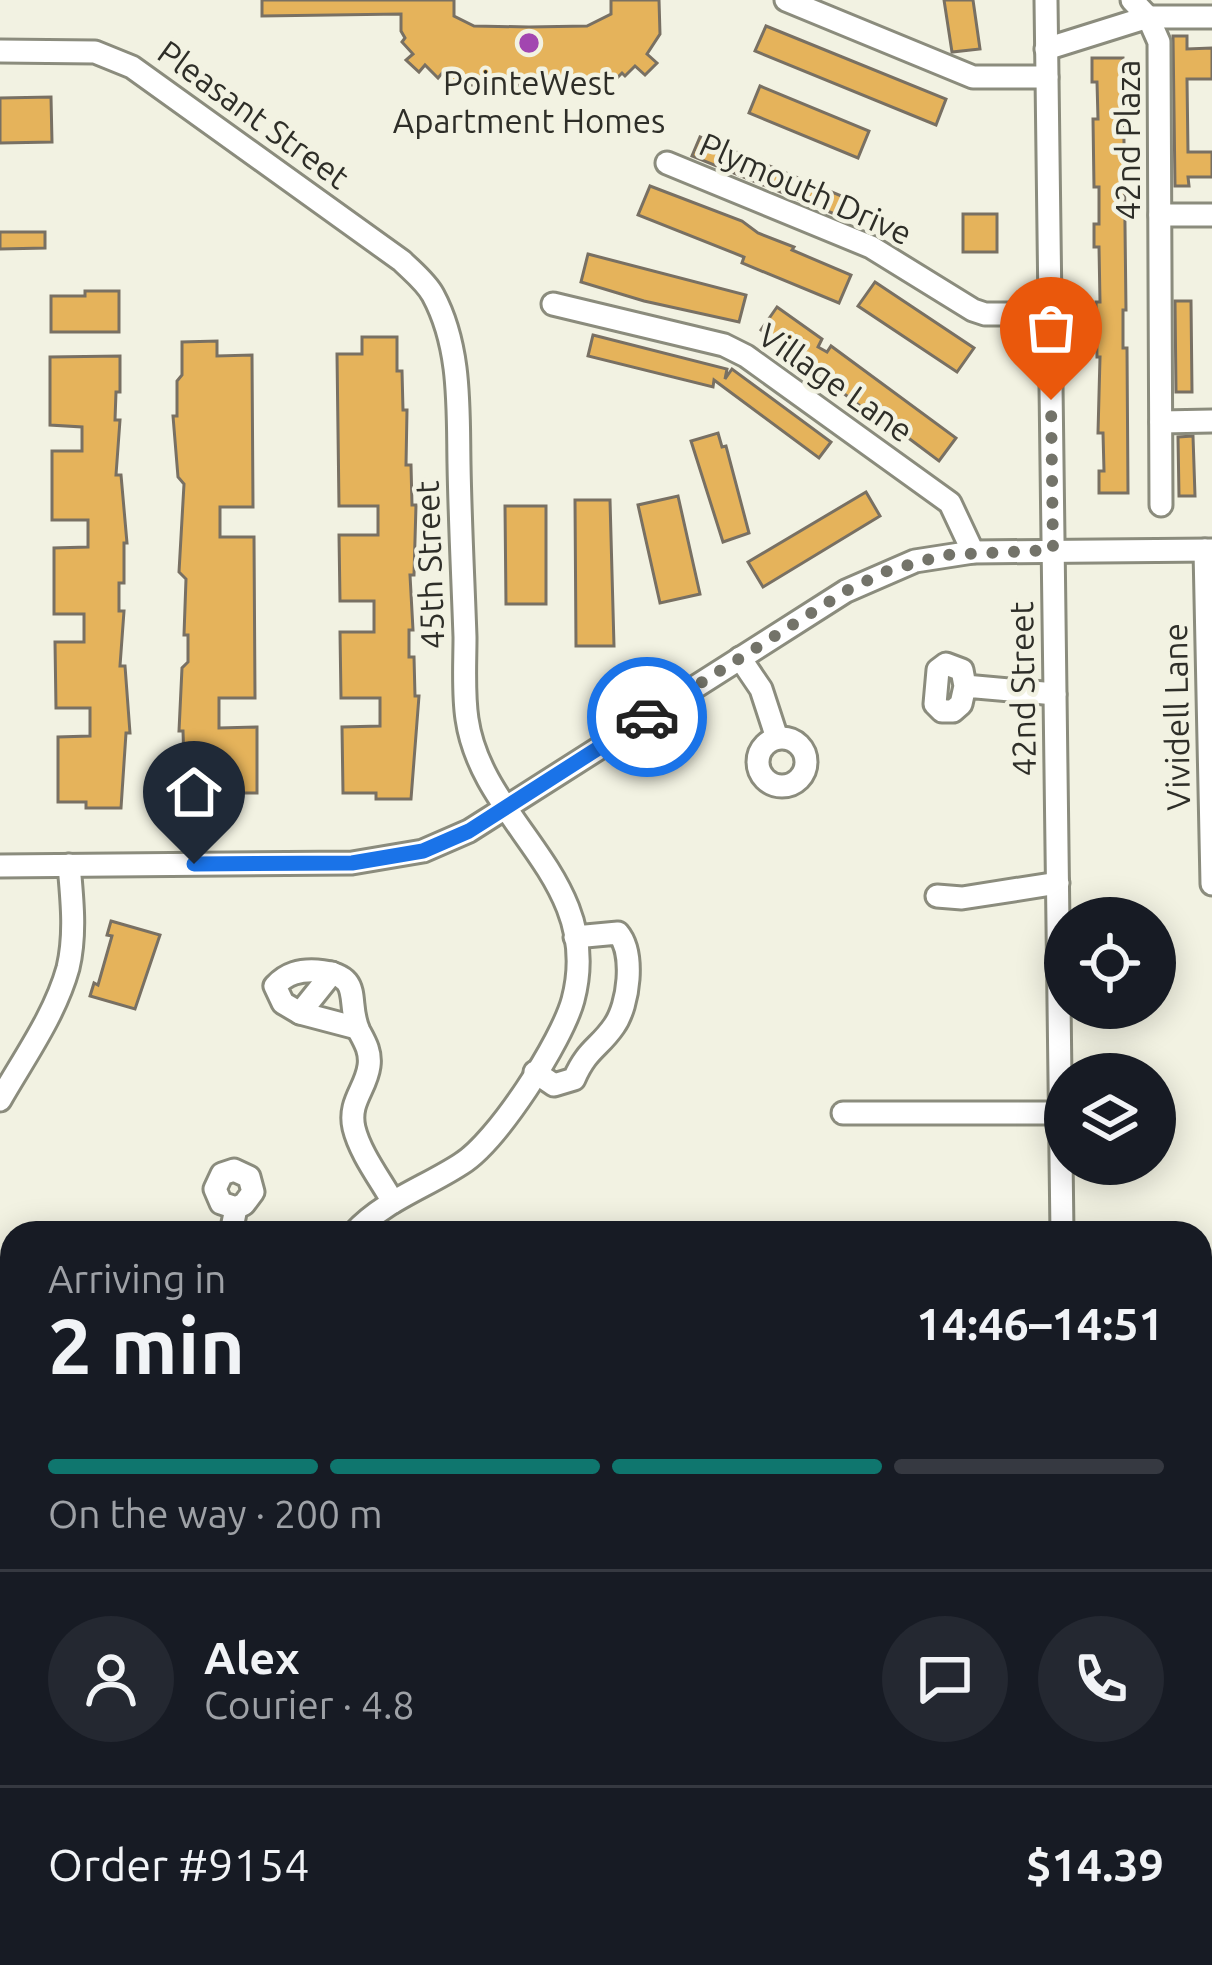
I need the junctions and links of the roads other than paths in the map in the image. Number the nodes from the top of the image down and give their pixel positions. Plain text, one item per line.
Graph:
1 (786, 0) edge
2 (1046, 0) edge
3 (1140, 9) edge
4 (1212, 17) edge
5 (1046, 49) junction
6 (0, 51) edge
7 (1047, 77) junction
8 (667, 163) dead end
9 (1160, 214) junction
10 (1212, 214) edge
11 (553, 304) dead end
12 (1050, 314) junction
13 (441, 315) joint
14 (1161, 422) junction
15 (1212, 422) edge
16 (1161, 505) dead end
17 (1053, 550) junction
18 (1209, 550) edge
19 (973, 552) junction
20 (740, 658) junction
21 (965, 686) dead end
22 (1055, 686) junction
23 (1210, 707) edge
24 (777, 738) dead end
25 (507, 806) junction
26 (69, 865) junction
27 (0, 866) edge
28 (1058, 883) junction
29 (1212, 884) edge
30 (938, 896) dead end
31 (575, 937) junction
32 (332, 973) junction
33 (300, 1013) junction
34 (357, 1028) junction
35 (1060, 1053) edge
36 (536, 1072) junction
37 (0, 1100) edge
38 (843, 1113) dead end
39 (1044, 1113) edge
40 (1062, 1185) edge
41 (394, 1202) junction
42 (236, 1208) dead end
43 (233, 1221) edge
44 (369, 1221) edge
45 (1062, 1221) edge

1 - 7 street
2 - 5 street, 42nd Street
3 - 4 street
3 - 5 street
3 - 9 street, 42nd Plaza
5 - 7 street, 42nd Street
6 - 13 street, Pleasant Street
7 - 12 street, 42nd Street
8 - 12 street, Plymouth Drive
9 - 10 street
9 - 14 street, 42nd Plaza
11 - 19 street, Village Lane
12 - 17 street, 42nd Street
13 - 25 street, 45th Street
14 - 15 street
14 - 16 street, 42nd Plaza
17 - 18 street
17 - 19 street
17 - 22 street, 42nd Street
18 - 23 street, Vividell Lane
19 - 20 street
20 - 24 street
20 - 25 street
21 - 22 street
22 - 28 street, 42nd Street
23 - 29 street, Vividell Lane
25 - 26 street
25 - 31 street, 45th Street
26 - 27 street
26 - 37 street
28 - 30 street
28 - 35 street, 42nd Street
31 - 36 street, 45th Street
31 - 36 street
32 - 33 street
32 - 33 street
32 - 34 street
33 - 34 street
34 - 41 street
36 - 41 street, 45th Street
38 - 39 street
40 - 45 street, 42nd Street
41 - 44 street, 45th Street
42 - 43 street

